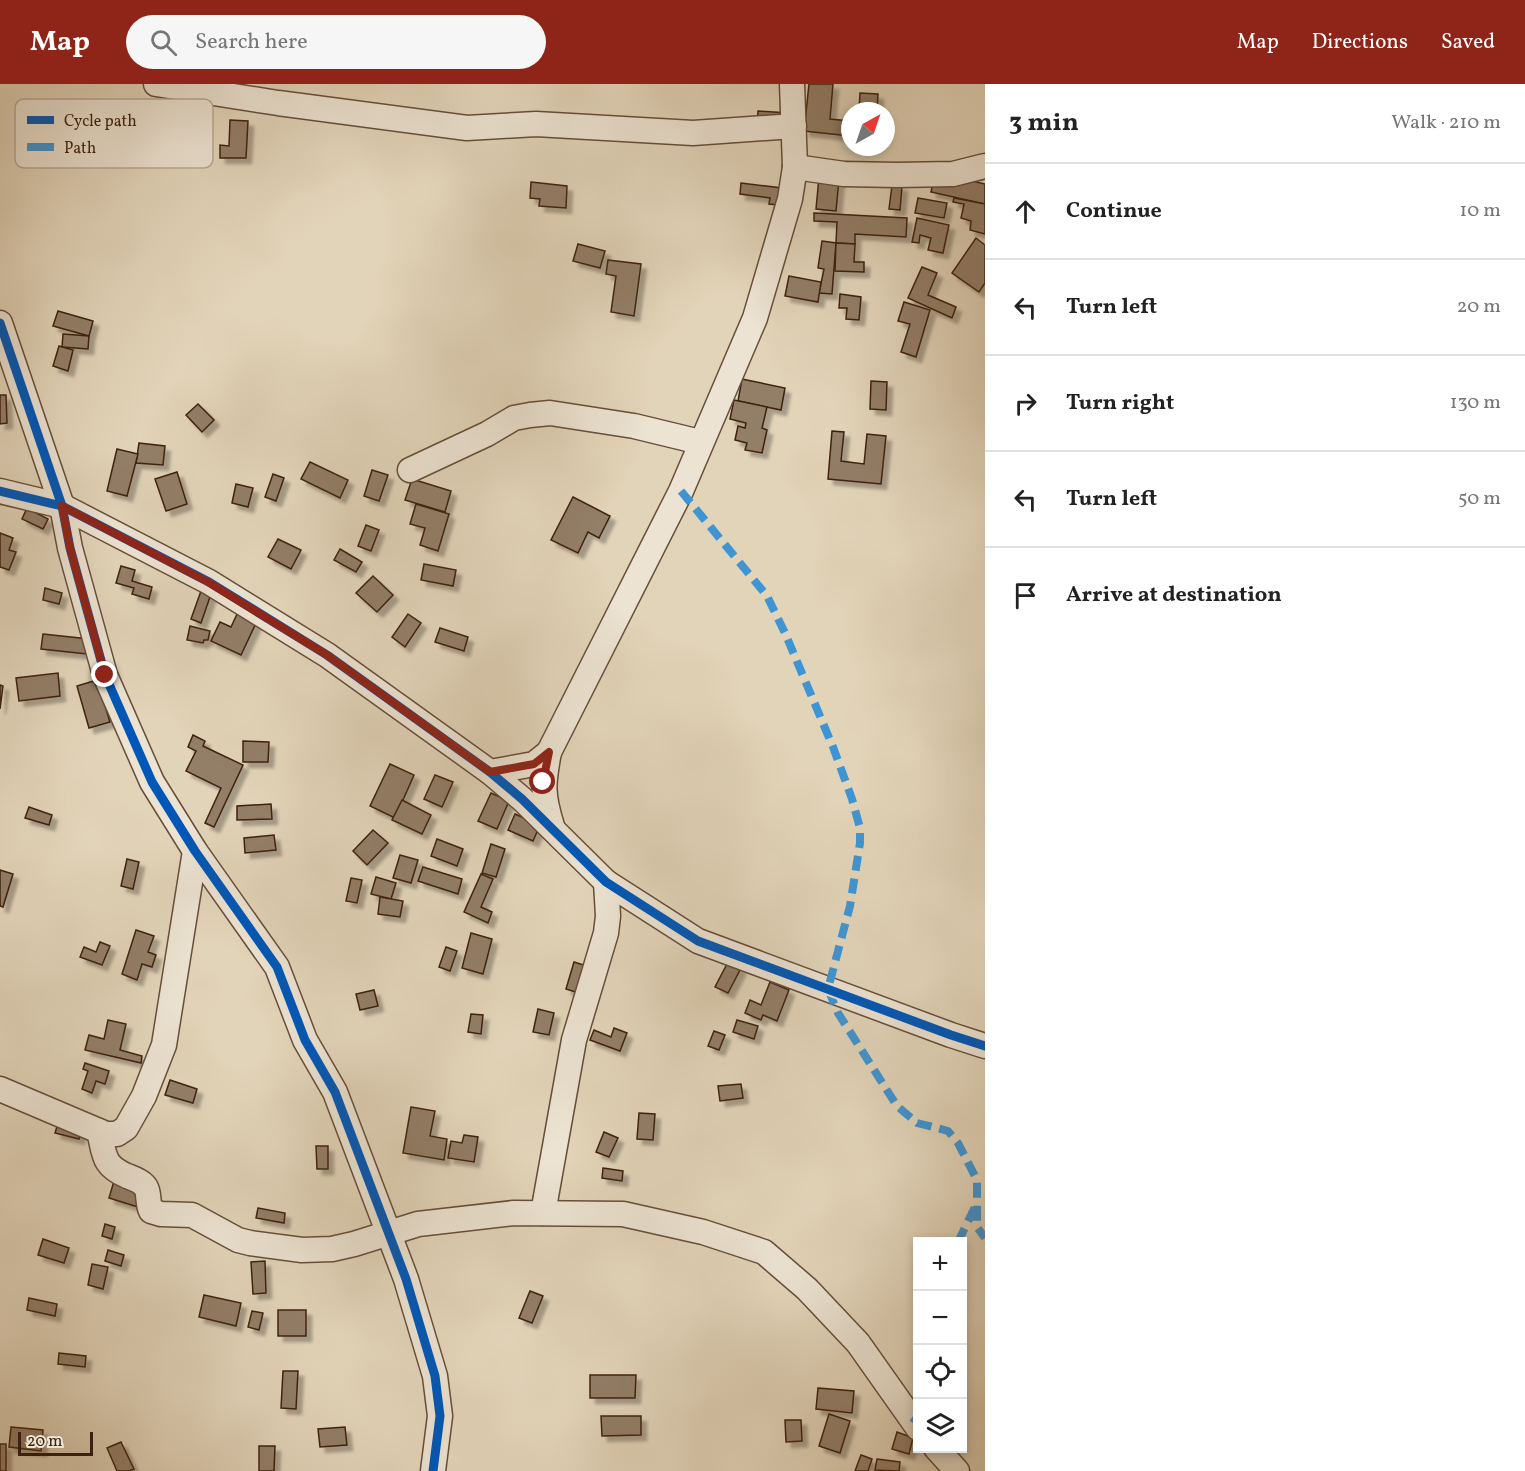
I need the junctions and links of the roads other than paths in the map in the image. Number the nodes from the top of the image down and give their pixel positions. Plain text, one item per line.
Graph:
1 (156, 84) edge
2 (792, 84) edge
3 (794, 126) junction
4 (985, 166) edge
5 (795, 167) junction
6 (0, 323) edge
7 (700, 442) junction
8 (410, 470) dead end
9 (0, 491) edge
10 (62, 506) junction
11 (549, 752) junction
12 (490, 772) junction
13 (552, 828) junction
14 (195, 851) junction
15 (606, 882) junction
16 (985, 1046) edge
17 (0, 1089) edge
18 (99, 1131) junction
19 (543, 1213) junction
20 (388, 1233) junction
21 (913, 1421) edge
22 (940, 1453) edge
23 (433, 1471) edge
24 (957, 1471) edge

1 - 3 street
2 - 3 street
3 - 5 street
4 - 5 street
5 - 7 street
6 - 10 street
7 - 8 street
7 - 11 street
9 - 10 street
10 - 12 street
10 - 14 street
11 - 12 street
11 - 13 street
12 - 13 street
13 - 15 street
14 - 18 street
14 - 20 street
15 - 16 street
15 - 19 street
17 - 18 street
18 - 20 street
19 - 20 street
19 - 21 street
20 - 23 street
22 - 24 street

